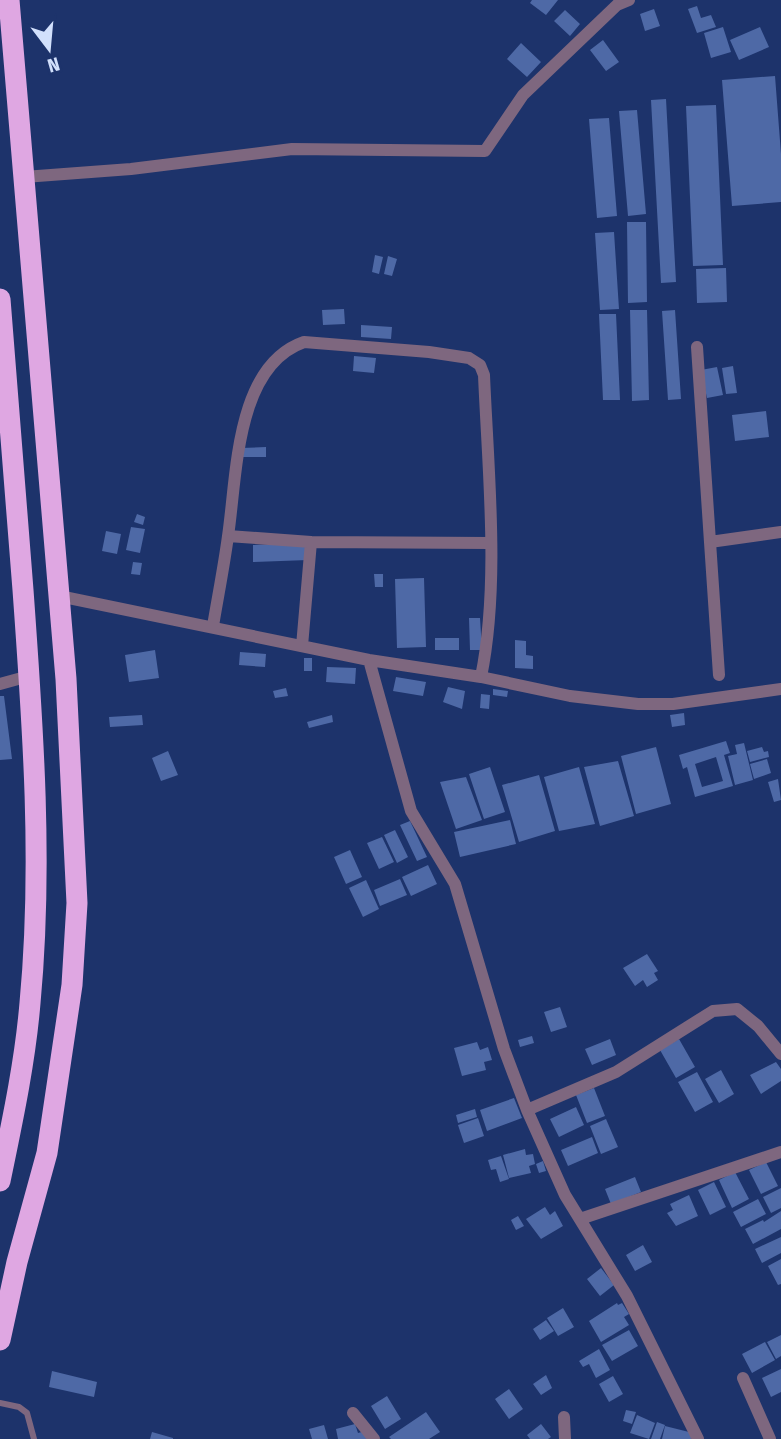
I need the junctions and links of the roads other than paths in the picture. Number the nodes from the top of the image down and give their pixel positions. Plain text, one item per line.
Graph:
1 (9, 0) edge
2 (629, 0) edge
3 (24, 177) junction
4 (0, 299) edge
5 (696, 347) dead end
6 (781, 532) edge
7 (228, 536) junction
8 (311, 542) junction
9 (709, 542) junction
10 (490, 543) junction
11 (59, 596) junction
12 (213, 626) junction
13 (302, 646) junction
14 (369, 660) junction
15 (719, 675) dead end
16 (29, 676) junction
17 (481, 677) junction
18 (0, 684) edge
19 (781, 689) edge
20 (781, 1054) edge
21 (527, 1110) junction
22 (781, 1152) edge
23 (0, 1181) edge
24 (580, 1219) junction
25 (0, 1340) edge
26 (743, 1378) dead end
27 (0, 1403) edge
28 (353, 1413) dead end
29 (564, 1417) dead end
30 (34, 1439) edge
31 (374, 1439) edge
32 (565, 1439) edge
33 (698, 1439) edge
34 (770, 1439) edge

1 - 3 highway
2 - 3 street
3 - 11 highway
4 - 16 highway
5 - 9 street
6 - 9 street
7 - 8 street
7 - 10 street
7 - 12 street
8 - 10 street
8 - 13 street
9 - 15 street
10 - 17 street
11 - 12 street
11 - 25 highway
12 - 13 street
13 - 14 street
14 - 17 street
14 - 21 street
16 - 18 street
16 - 23 highway
17 - 19 street
20 - 21 street
21 - 24 street
22 - 24 street
24 - 33 street
26 - 34 street
27 - 30 lane
28 - 31 street
29 - 32 street

